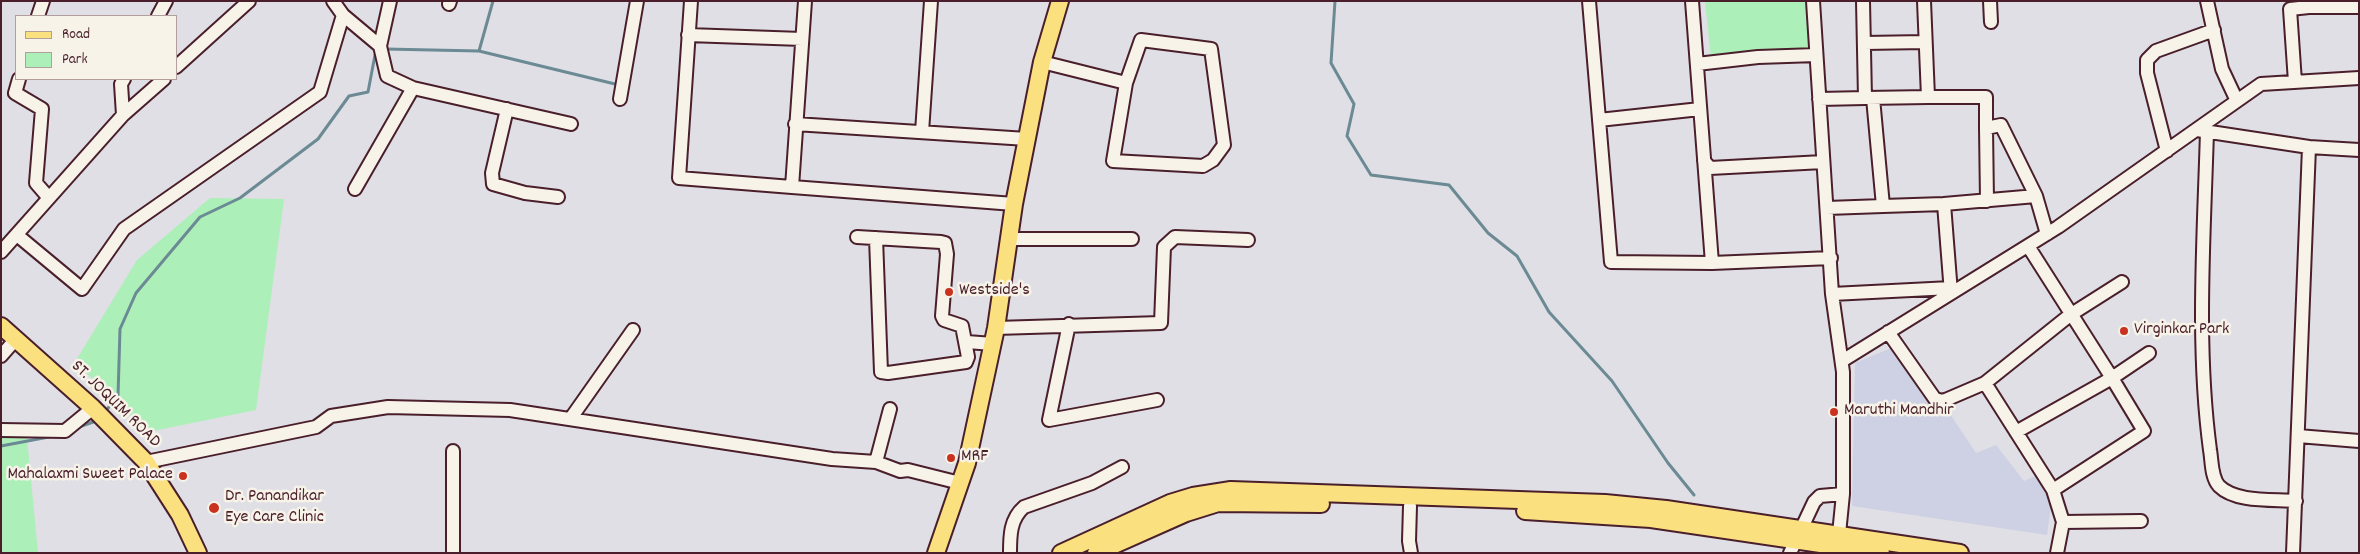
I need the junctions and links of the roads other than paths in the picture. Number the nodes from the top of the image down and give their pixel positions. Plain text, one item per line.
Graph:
1 (43, 1) edge
2 (166, 1) edge
3 (249, 1) edge
4 (332, 1) edge
5 (390, 1) edge
6 (638, 1) edge
7 (691, 1) edge
8 (805, 1) edge
9 (931, 1) edge
10 (1589, 1) edge
11 (1692, 1) edge
12 (1813, 1) edge
13 (1863, 1) edge
14 (1924, 1) edge
15 (1990, 1) edge
16 (2207, 1) edge
17 (1056, 2) edge
18 (2359, 7) edge
19 (38, 15) edge
20 (159, 15) edge
21 (343, 15) junction
22 (1991, 22) dead end
23 (2214, 30) junction
24 (688, 35) junction
25 (802, 39) junction
26 (1925, 42) junction
27 (1864, 43) junction
28 (380, 46) junction
29 (1816, 55) junction
30 (1042, 62) junction
31 (1697, 64) junction
32 (178, 65) edge
33 (2359, 78) edge
34 (19, 80) edge
35 (123, 80) edge
36 (163, 80) edge
37 (2295, 82) junction
38 (1126, 83) junction
39 (413, 88) junction
40 (1928, 97) junction
41 (1869, 98) junction
42 (620, 99) dead end
43 (1819, 99) junction
44 (2237, 101) junction
45 (507, 109) junction
46 (1700, 109) junction
47 (123, 115) junction
48 (1599, 120) junction
49 (571, 124) dead end
50 (795, 124) junction
51 (1986, 128) junction
52 (2202, 131) junction
53 (922, 132) junction
54 (1026, 139) junction
55 (2310, 147) junction
56 (2359, 150) edge
57 (2167, 151) junction
58 (1704, 161) junction
59 (1823, 162) junction
60 (792, 187) junction
61 (355, 189) dead end
62 (2036, 196) junction
63 (558, 197) dead end
64 (49, 198) junction
65 (1987, 201) junction
66 (1014, 204) junction
67 (1944, 204) junction
68 (1882, 206) junction
69 (1827, 208) junction
70 (2047, 234) junction
71 (17, 235) junction
72 (857, 237) dead end
73 (876, 238) junction
74 (1009, 239) junction
75 (1132, 239) dead end
76 (1248, 240) dead end
77 (2028, 246) junction
78 (1, 252) edge
79 (1831, 258) junction
80 (1712, 263) junction
81 (2122, 282) dead end
82 (1951, 290) junction
83 (1832, 294) junction
84 (2072, 314) junction
85 (1068, 324) junction
86 (1, 326) edge
87 (633, 330) dead end
88 (1888, 332) junction
89 (995, 336) junction
90 (15, 340) junction
91 (967, 342) junction
92 (2149, 353) dead end
93 (1, 356) edge
94 (1842, 361) junction
95 (2112, 378) junction
96 (1984, 383) junction
97 (1157, 400) dead end
98 (93, 408) junction
99 (890, 409) dead end
100 (571, 418) junction
101 (1, 430) edge
102 (2016, 432) junction
103 (2298, 436) junction
104 (2359, 441) edge
105 (453, 451) dead end
106 (146, 462) junction
107 (876, 462) junction
108 (1122, 467) dead end
109 (960, 483) junction
110 (2053, 490) junction
111 (1843, 494) junction
112 (2296, 501) junction
113 (1410, 506) junction
114 (2141, 521) dead end
115 (2063, 522) junction
116 (1839, 534) junction
117 (1795, 541) edge
118 (198, 553) edge
119 (453, 553) edge
120 (936, 553) edge
121 (1010, 553) edge
122 (1061, 553) edge
123 (1096, 553) edge
124 (1411, 553) edge
125 (1880, 553) edge
126 (1960, 553) edge
127 (2058, 553) edge
128 (2293, 553) edge

1 - 19 street
2 - 20 street
3 - 32 street
4 - 21 street
5 - 28 street
6 - 42 street
7 - 24 street
8 - 25 street
9 - 53 street
10 - 48 street
11 - 31 street
12 - 29 street
13 - 27 street
14 - 26 street
15 - 22 street
16 - 23 street
17 - 30 main road
18 - 37 street
21 - 28 street
21 - 71 street
23 - 44 street
23 - 57 street
24 - 25 street
24 - 60 street
25 - 50 street
26 - 27 street
26 - 40 street
27 - 41 street
28 - 39 street
29 - 31 street
29 - 43 street
30 - 38 street
30 - 54 main road
31 - 46 street
33 - 37 street
34 - 64 street
35 - 47 street
36 - 47 street
37 - 44 street
38 - 38 street
39 - 45 street
39 - 61 street
40 - 41 street
40 - 51 street
41 - 43 street
41 - 68 street
43 - 59 street
44 - 52 street
45 - 49 street
45 - 63 street
46 - 48 street
46 - 58 street
47 - 64 street
48 - 80 street
50 - 53 street
50 - 60 street
51 - 62 street
51 - 65 street
52 - 55 street
52 - 57 street
52 - 112 street
53 - 54 street
54 - 66 main road
55 - 56 street
55 - 103 street
57 - 70 street
58 - 59 street
58 - 80 street
59 - 69 street
60 - 66 street
62 - 65 street
62 - 70 street
64 - 71 street
65 - 67 street
66 - 74 main road
67 - 68 street
67 - 82 street
68 - 69 street
69 - 79 street
70 - 77 street
71 - 78 street
72 - 73 street
73 - 91 street
73 - 91 street
74 - 75 street
74 - 89 main road
76 - 85 street
77 - 82 street
77 - 84 street
79 - 80 street
79 - 83 street
81 - 84 street
82 - 83 street
82 - 88 street
83 - 94 street
84 - 95 street
84 - 96 street
85 - 89 street
85 - 97 street
86 - 90 main road, ST. JOQUIM ROAD
87 - 100 street
88 - 94 street
88 - 96 street
89 - 91 street
89 - 109 main road
90 - 93 street
90 - 98 main road, ST. JOQUIM ROAD
92 - 95 street
94 - 111 street
95 - 102 street
95 - 110 street
96 - 102 street
98 - 101 street
98 - 106 main road, ST. JOQUIM ROAD
99 - 107 street
100 - 106 street
100 - 107 street
102 - 110 street
103 - 104 street
103 - 112 street
105 - 119 street
106 - 118 main road, ST. JOQUIM ROAD
107 - 109 street
108 - 121 street
109 - 120 main road
110 - 115 street
111 - 116 street
111 - 117 street
112 - 128 street
113 - 117 main road
113 - 123 main road
113 - 124 street
114 - 115 street
115 - 127 street
116 - 117 main road
116 - 126 main road
117 - 122 main road
117 - 125 main road

